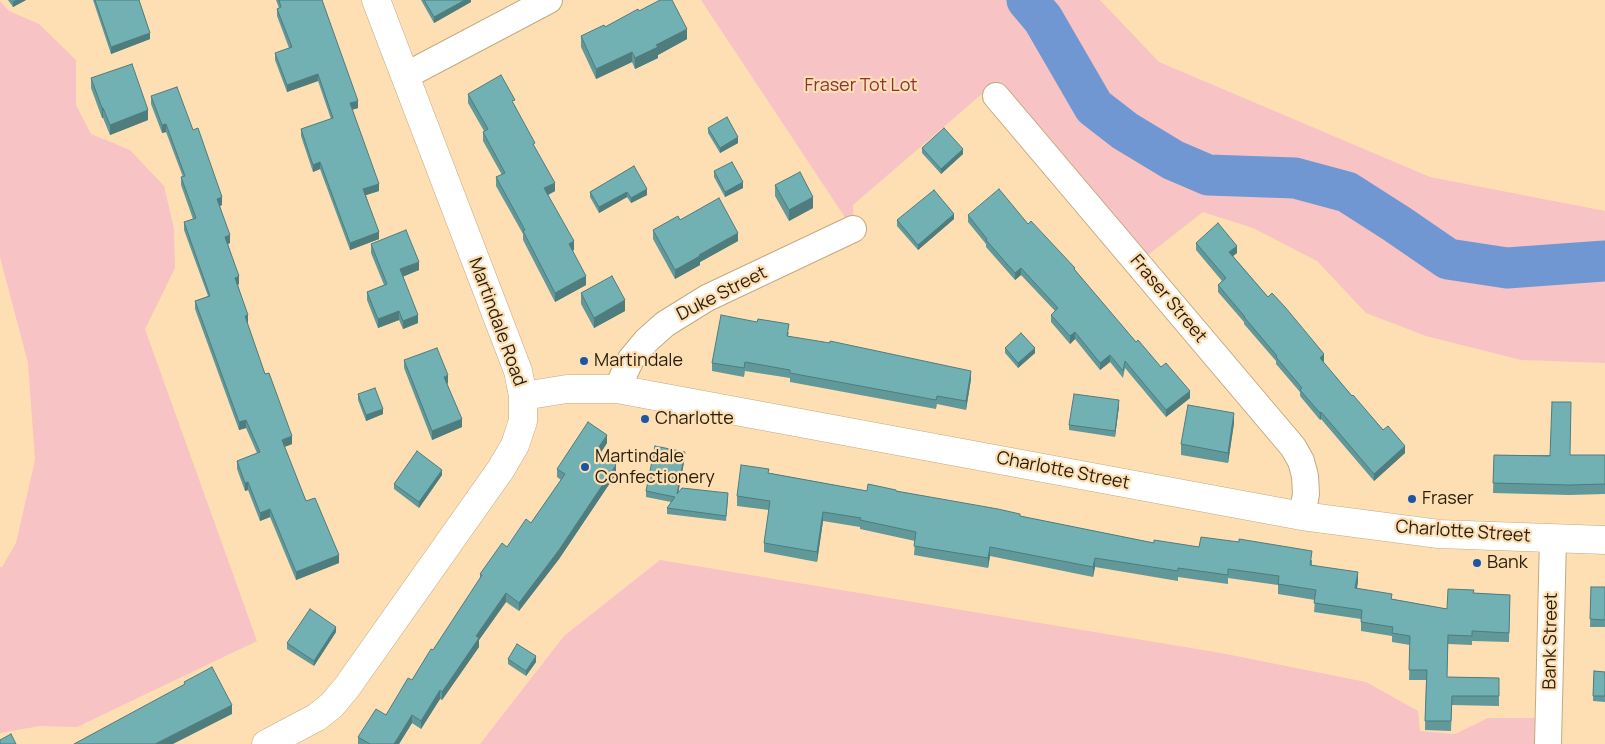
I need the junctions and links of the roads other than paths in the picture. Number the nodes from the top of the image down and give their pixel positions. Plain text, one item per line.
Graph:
1 (376, 0) edge
2 (549, 0) edge
3 (405, 76) junction
4 (996, 96) dead end
5 (853, 229) dead end
6 (617, 389) junction
7 (523, 396) junction
8 (1302, 516) junction
9 (1553, 538) junction
10 (1605, 540) edge
11 (266, 744) edge
12 (1548, 744) edge

1 - 3 street, Martindale Road
2 - 3 street
3 - 7 street, Martindale Road
4 - 8 street, Fraser Street
5 - 6 street, Duke Street
6 - 7 street, Charlotte Street
6 - 8 street, Charlotte Street
7 - 11 street, Martindale Road
8 - 9 street, Charlotte Street
9 - 10 street, Charlotte Street
9 - 12 street, Bank Street

